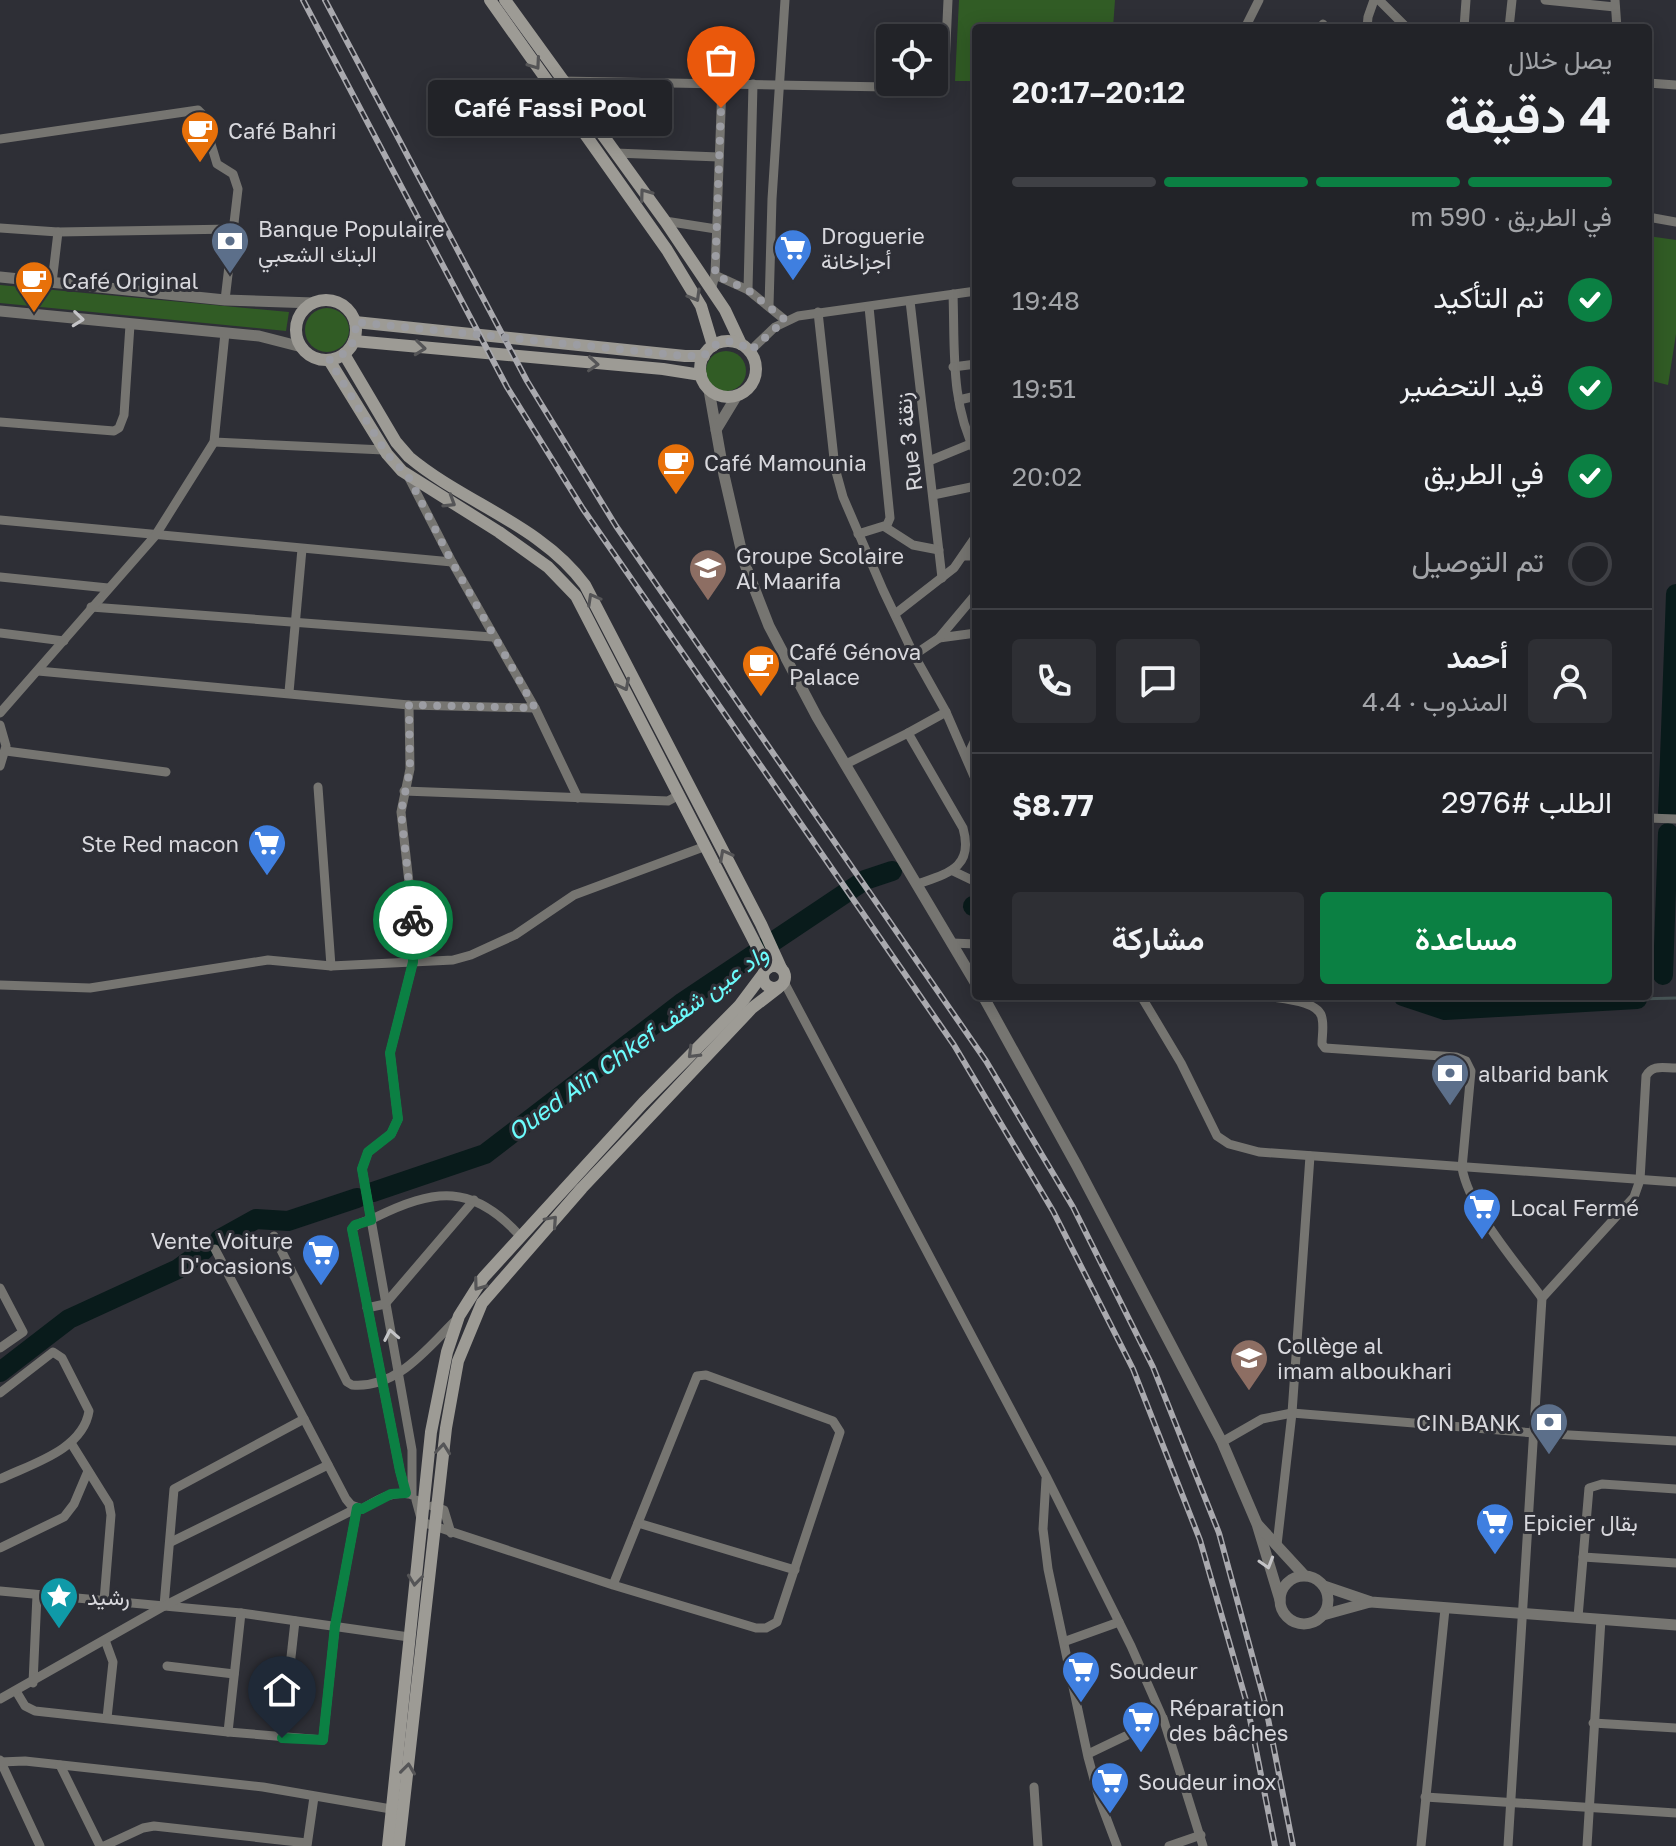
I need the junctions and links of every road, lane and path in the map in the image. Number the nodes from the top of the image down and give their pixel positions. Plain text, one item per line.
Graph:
1 (490, 0) edge
2 (505, 0) edge
3 (785, 0) edge
4 (948, 0) edge
5 (1259, 0) edge
6 (1377, 0) edge
7 (1466, 0) edge
8 (1512, 0) edge
9 (1545, 0) edge
10 (1615, 3) edge
11 (1247, 24) edge
12 (1367, 24) edge
13 (1403, 24) edge
14 (1464, 24) edge
15 (1509, 24) edge
16 (1617, 24) edge
17 (562, 81) junction
18 (1652, 83) edge
19 (722, 84) junction
20 (753, 84) junction
21 (781, 84) junction
22 (1676, 85) edge
23 (0, 139) edge
24 (615, 153) junction
25 (719, 157) junction
26 (751, 198) junction
27 (772, 199) junction
28 (1652, 218) edge
29 (665, 221) junction
30 (1676, 222) edge
31 (0, 228) edge
32 (233, 229) junction
33 (716, 229) junction
34 (58, 232) junction
35 (715, 275) junction
36 (0, 277) edge
37 (52, 283) junction
38 (748, 290) junction
39 (711, 291) junction
40 (972, 292) edge
41 (953, 294) junction
42 (225, 300) junction
43 (910, 301) junction
44 (314, 303) junction
45 (769, 306) junction
46 (869, 307) junction
47 (0, 311) edge
48 (818, 312) junction
49 (785, 320) junction
50 (355, 322) junction
51 (130, 325) junction
52 (225, 333) junction
53 (354, 341) junction
54 (302, 347) junction
55 (746, 347) junction
56 (708, 351) junction
57 (344, 354) junction
58 (329, 360) junction
59 (972, 365) edge
60 (953, 367) junction
61 (701, 375) junction
62 (709, 390) junction
63 (736, 397) junction
64 (972, 397) edge
65 (959, 400) junction
66 (0, 422) edge
67 (716, 430) junction
68 (972, 439) edge
69 (214, 442) junction
70 (972, 442) edge
71 (384, 450) junction
72 (929, 461) junction
73 (408, 476) junction
74 (972, 487) edge
75 (933, 495) junction
76 (0, 520) edge
77 (885, 527) junction
78 (858, 534) junction
79 (155, 536) junction
80 (972, 542) edge
81 (302, 549) junction
82 (939, 550) junction
83 (963, 556) junction
84 (972, 556) edge
85 (452, 562) junction
86 (0, 577) edge
87 (942, 578) junction
88 (108, 588) junction
89 (972, 599) edge
90 (91, 607) junction
91 (895, 614) junction
92 (296, 622) junction
93 (0, 633) edge
94 (972, 634) edge
95 (492, 637) junction
96 (939, 638) junction
97 (64, 641) junction
98 (914, 655) junction
99 (38, 671) junction
100 (289, 692) junction
101 (409, 705) junction
102 (535, 708) junction
103 (946, 712) junction
104 (0, 713) edge
105 (0, 725) edge
106 (908, 733) junction
107 (972, 746) edge
108 (6, 751) junction
109 (967, 757) junction
110 (846, 764) junction
111 (0, 766) edge
112 (972, 770) edge
113 (166, 772) dead end
114 (318, 787) dead end
115 (404, 791) junction
116 (679, 795) junction
117 (578, 798) junction
118 (1652, 818) edge
119 (1676, 819) edge
120 (706, 846) junction
121 (953, 871) junction
122 (972, 880) edge
123 (918, 884) junction
124 (756, 927) junction
125 (952, 943) junction
126 (972, 944) edge
127 (413, 962) junction
128 (767, 962) junction
129 (331, 966) junction
130 (972, 977) edge
131 (0, 985) edge
132 (781, 985) junction
133 (985, 1000) edge
134 (1144, 1000) edge
135 (1284, 1000) edge
136 (1676, 1068) edge
137 (1310, 1156) junction
138 (1462, 1168) junction
139 (1640, 1180) junction
140 (1676, 1182) edge
141 (474, 1200) junction
142 (371, 1220) junction
143 (274, 1236) dead end
144 (521, 1237) junction
145 (215, 1249) dead end
146 (0, 1288) edge
147 (1542, 1298) junction
148 (385, 1304) junction
149 (367, 1308) junction
150 (459, 1316) junction
151 (0, 1348) edge
152 (399, 1374) junction
153 (382, 1382) junction
154 (0, 1393) edge
155 (1292, 1413) junction
156 (304, 1419) junction
157 (1534, 1433) junction
158 (1676, 1441) edge
159 (1222, 1442) junction
160 (71, 1443) junction
161 (328, 1465) junction
162 (88, 1471) junction
163 (1046, 1476) junction
164 (0, 1479) edge
165 (1676, 1489) edge
166 (415, 1498) junction
167 (357, 1508) junction
168 (437, 1508) junction
169 (422, 1522) junction
170 (638, 1523) junction
171 (1257, 1524) junction
172 (435, 1527) junction
173 (451, 1533) junction
174 (171, 1542) junction
175 (1277, 1545) junction
176 (0, 1548) edge
177 (1583, 1557) junction
178 (1676, 1563) edge
179 (795, 1570) junction
180 (1304, 1575) junction
181 (613, 1585) junction
182 (1324, 1586) junction
183 (0, 1591) edge
184 (37, 1595) junction
185 (1280, 1600) junction
186 (104, 1601) junction
187 (1371, 1602) junction
188 (164, 1606) junction
189 (1445, 1609) junction
190 (241, 1613) junction
191 (1521, 1613) junction
192 (1323, 1615) junction
193 (1578, 1617) junction
194 (1601, 1619) junction
195 (295, 1621) junction
196 (1119, 1622) junction
197 (1676, 1625) edge
198 (335, 1626) junction
199 (409, 1637) junction
200 (105, 1640) junction
201 (1066, 1641) junction
202 (167, 1666) dead end
203 (234, 1674) junction
204 (33, 1683) junction
205 (16, 1691) junction
206 (0, 1699) edge
207 (107, 1718) junction
208 (1163, 1718) junction
209 (1593, 1723) junction
210 (1676, 1728) edge
211 (228, 1732) junction
212 (282, 1738) junction
213 (1088, 1754) junction
214 (0, 1761) edge
215 (60, 1765) junction
216 (1034, 1787) dead end
217 (314, 1797) junction
218 (1425, 1797) junction
219 (1510, 1802) junction
220 (1589, 1807) junction
221 (391, 1809) junction
222 (1676, 1813) edge
223 (1202, 1841) edge
224 (254, 1842) edge
225 (307, 1844) edge
226 (40, 1846) edge
227 (102, 1846) edge
228 (388, 1846) edge
229 (399, 1846) edge
230 (1038, 1846) edge
231 (1117, 1846) edge
232 (1169, 1846) edge
233 (1421, 1846) edge
234 (1508, 1846) edge
235 (1587, 1846) edge

1 -> 56 main road
2 - 17 main road
3 - 21 street
4 - 21 street
5 - 11 street
6 - 12 street
6 - 13 street
7 - 14 street
8 - 15 street
9 - 10 street
10 - 16 street
17 - 19 street
17 - 24 main road
18 - 22 street
19 - 20 street
19 - 25 street
20 - 21 street
20 - 26 street
21 - 27 street
23 - 32 street
24 - 25 street
29 -> 24 main road
25 - 33 street
26 - 27 street
26 - 38 street
27 - 45 street
28 - 30 street
29 - 33 street
29 - 39 main road
31 - 34 street
32 - 34 street
32 - 42 street
33 - 35 street
34 - 37 street
35 - 38 street
35 - 39 street
36 - 37 street
37 - 42 street
38 - 45 street
39 - 55 main road
40 - 41 street
41 - 43 street
41 - 60 street
42 - 44 street
43 - 46 street
43 - 72 street, Rue 3 زنقة
44 - 50 main road
44 - 54 main road
45 - 49 street
46 - 48 street
46 - 77 street
47 -> 51 street
48 - 49 street
48 - 78 street
49 - 55 street
50 - 53 main road
50 - 56 main road
51 - 52 street
51 - 66 street
52 - 54 street
52 - 69 street
53 - 57 main road
53 -> 61 main road
54 - 58 main road
55 - 56 main road
55 - 63 main road
56 - 61 main road
57 - 58 main road
124 -> 57 main road
58 - 71 main road
59 - 60 street
60 - 65 street
61 - 62 main road
62 - 63 main road
62 - 67 street
63 - 67 street
64 - 65 street
65 - 68 street
67 - 110 street
69 - 71 street
69 - 79 street
70 - 72 street
71 - 73 main road
72 - 75 street, Rue 3 زنقة
73 - 85 street
73 -> 116 main road
74 - 75 street
75 - 82 street, Rue 3 زنقة
76 - 79 street
77 - 78 street
77 - 82 street
78 - 91 street
79 - 81 street
79 - 88 street
80 - 83 street
81 - 85 street
81 - 92 street
82 - 87 street, Rue 3 زنقة
83 - 84 street
83 - 87 street
85 - 95 street
86 - 88 street
87 - 91 street
88 - 90 street
89 - 96 street
90 - 92 street
90 - 97 street
91 - 98 street
92 - 95 street
92 - 100 street
93 - 97 street
94 - 96 street
95 - 102 street
96 - 98 street
97 - 99 street
98 - 103 street
99 - 100 street
99 - 104 street
100 - 101 street
101 - 102 street
101 - 115 street
102 - 117 street
103 - 106 street
103 - 109 street
105 - 108 street
106 - 110 street
106 - 121 street
107 - 109 street
108 - 111 street
108 - 113 street
109 - 112 street
110 - 123 street
114 - 129 street
115 - 117 street
115 - 127 street
116 - 117 street
116 - 120 main road
118 - 119 street
120 - 124 main road
120 - 127 street
121 - 122 street
121 - 123 street
123 - 125 street
124 - 128 main road
125 - 126 street
125 - 130 street
127 - 129 street
127 - 142 street
128 - 132 main road
128 - 132 main road
128 -> 144 main road
129 - 131 street
132 - 163 street
168 -> 132 main road
133 - 159 street
134 - 137 street
135 - 138 street
136 - 139 street
137 - 138 street
137 - 155 street
138 - 139 street
138 - 147 street
139 - 140 street
139 - 147 street
141 - 142 street
141 - 144 street
141 - 148 street
142 - 148 street
142 - 149 street
143 - 153 street
144 -> 150 main road
145 - 156 street
146 - 151 street
147 - 157 street
148 - 149 street
152 -> 148 street
149 - 153 street
150 - 152 street
150 - 166 main road
152 - 153 street
152 - 166 street
153 - 166 street
154 - 160 street
155 - 157 street
155 - 159 street
155 - 175 street
156 - 161 street
156 - 174 street
157 - 158 street
157 - 191 street
159 - 171 street
160 - 162 street
160 - 164 street
161 - 167 street
161 - 174 street
162 - 176 street
162 - 186 street
163 - 196 street
163 - 201 street
165 - 177 street
166 - 167 street
166 - 168 street
166 - 169 main road
167 - 188 street
167 - 198 street
168 - 172 main road
168 - 173 street
169 - 172 street
169 -> 199 main road
170 - 179 street
170 - 179 street
170 - 181 street
171 - 175 street
171 -> 185 street
172 - 173 street
229 -> 172 main road
173 - 181 street
174 - 188 street
175 - 180 street
177 - 178 street
177 - 193 street
179 - 181 street
180 - 182 street
180 - 185 street
182 - 187 street
182 - 192 street
183 - 184 street
184 - 186 street
184 - 204 street
185 - 192 street
186 - 188 street
187 - 189 street
187 - 192 street
188 - 190 street
188 - 200 street
189 - 191 street
189 - 218 street
190 - 195 street
190 - 203 street
191 - 193 street
191 - 219 street
193 - 194 street
194 - 197 street
194 - 209 street
195 - 198 street
195 - 212 street
196 - 201 street
196 - 208 street
198 - 199 street
198 - 212 street
199 - 221 main road
200 - 204 street
200 - 207 street
201 - 213 street
202 - 203 street
203 - 211 street
204 - 205 street
205 - 206 street
205 - 207 street
207 - 211 street
208 - 213 street
208 - 223 street
209 - 210 street
209 - 220 street
211 - 212 street
213 - 231 street
214 - 215 street
214 - 226 street
215 - 217 street
215 - 227 street
216 - 230 street
217 - 221 street
217 - 225 street
218 - 219 street
218 - 233 street
219 - 220 street
219 - 234 street
220 - 222 street
220 - 235 street
221 - 228 main road
223 - 232 street
224 - 225 street
224 - 227 street

